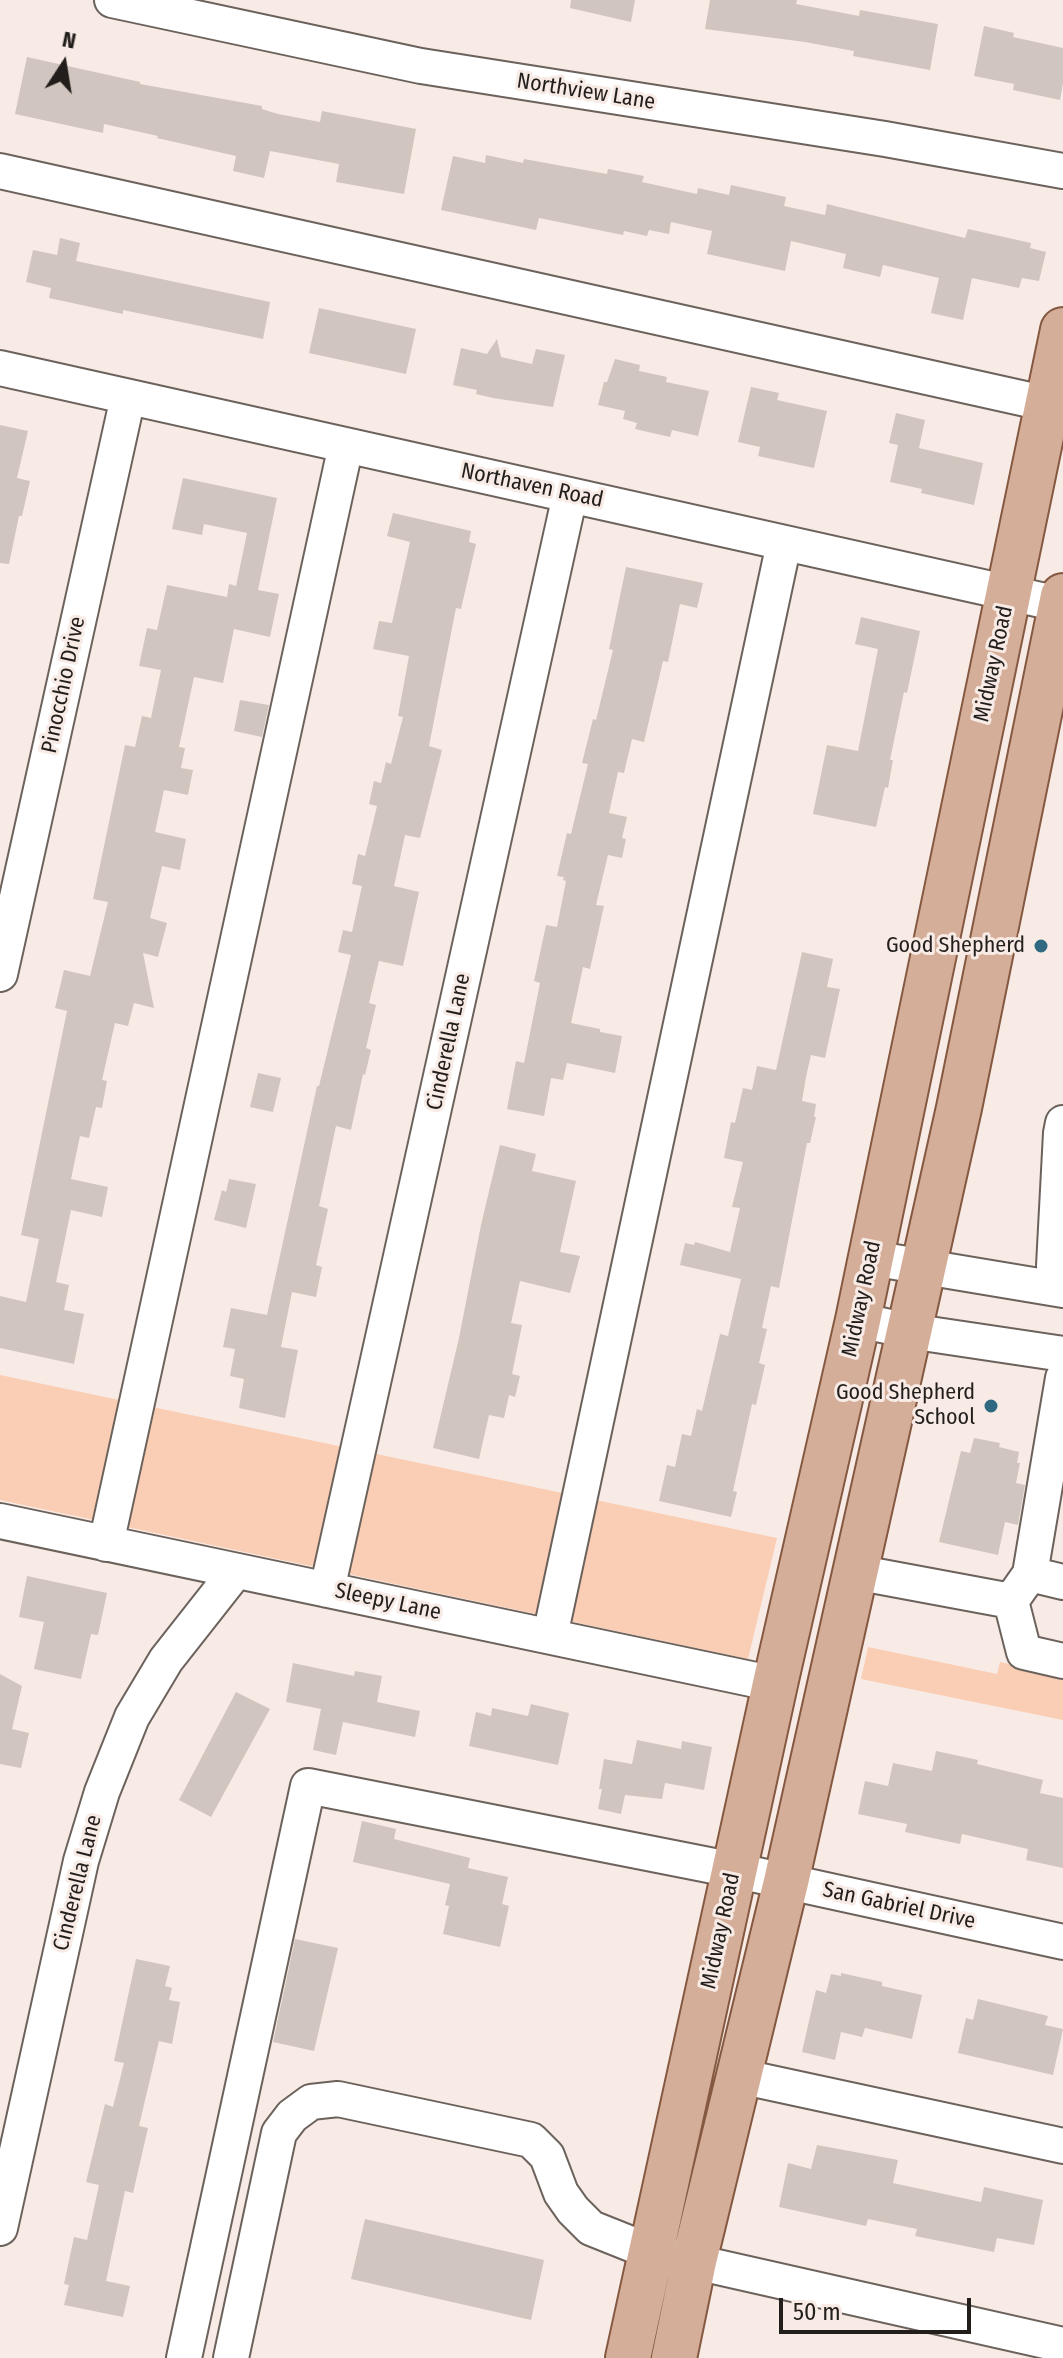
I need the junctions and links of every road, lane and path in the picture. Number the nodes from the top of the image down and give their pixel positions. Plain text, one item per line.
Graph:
1 (112, 0) edge
2 (0, 171) edge
3 (1063, 171) edge
4 (1063, 330) edge
5 (0, 368) edge
6 (128, 397) junction
7 (1048, 404) junction
8 (346, 445) junction
9 (570, 495) junction
10 (784, 543) junction
11 (1008, 593) junction
12 (1062, 602) edge
13 (0, 974) edge
14 (1063, 1123) edge
15 (871, 1258) junction
16 (923, 1268) junction
17 (1063, 1277) edge
18 (1063, 1290) edge
19 (858, 1320) junction
20 (909, 1331) junction
21 (1063, 1354) edge
22 (1063, 1378) edge
23 (4, 1530) edge
24 (106, 1544) junction
25 (236, 1571) junction
26 (855, 1572) junction
27 (1063, 1582) edge
28 (1020, 1588) junction
29 (327, 1590) junction
30 (550, 1636) junction
31 (1063, 1661) edge
32 (775, 1684) junction
33 (734, 1870) junction
34 (786, 1882) junction
35 (1063, 1942) edge
36 (739, 2076) junction
37 (1063, 2146) edge
38 (0, 2228) edge
39 (651, 2252) junction
40 (694, 2261) junction
41 (1063, 2345) edge
42 (184, 2358) edge
43 (231, 2358) edge
44 (628, 2358) edge
45 (674, 2358) edge

1 - 3 street, Northview Lane
2 - 7 street
4 - 7 main road, Midway Road
5 - 6 street, Northaven Road
6 - 8 street, Northaven Road
6 - 13 street, Pinocchio Drive
7 - 11 main road, Midway Road
8 - 9 street, Northaven Road
8 - 24 street
9 - 10 street, Northaven Road
9 - 29 street, Cinderella Lane
10 - 11 street, Northaven Road
10 - 30 street
11 - 12 street, Northaven Road
11 - 15 main road, Midway Road
12 - 16 main road
14 - 17 street
15 - 16 street
15 - 19 main road, Midway Road
16 - 18 street
16 - 20 main road
19 - 20 street
19 - 32 main road, Midway Road
20 - 21 street
20 - 26 main road
22 - 28 street
23 - 24 street, Sleepy Lane
24 - 25 street, Sleepy Lane
25 - 29 street, Sleepy Lane
25 - 38 street, Cinderella Lane
26 - 28 street
26 - 34 main road
27 - 28 street
28 - 31 street
29 - 30 street, Sleepy Lane
30 - 32 street, Sleepy Lane
32 - 33 main road, Midway Road
33 - 34 street, San Gabriel Drive
33 - 39 main road, Midway Road
33 - 42 street, San Gabriel Drive
34 - 35 street, San Gabriel Drive
34 - 36 main road
36 - 37 street
36 - 40 main road
39 - 40 street
39 - 43 street
39 - 44 main road, Midway Road
40 - 41 street
40 - 45 main road

